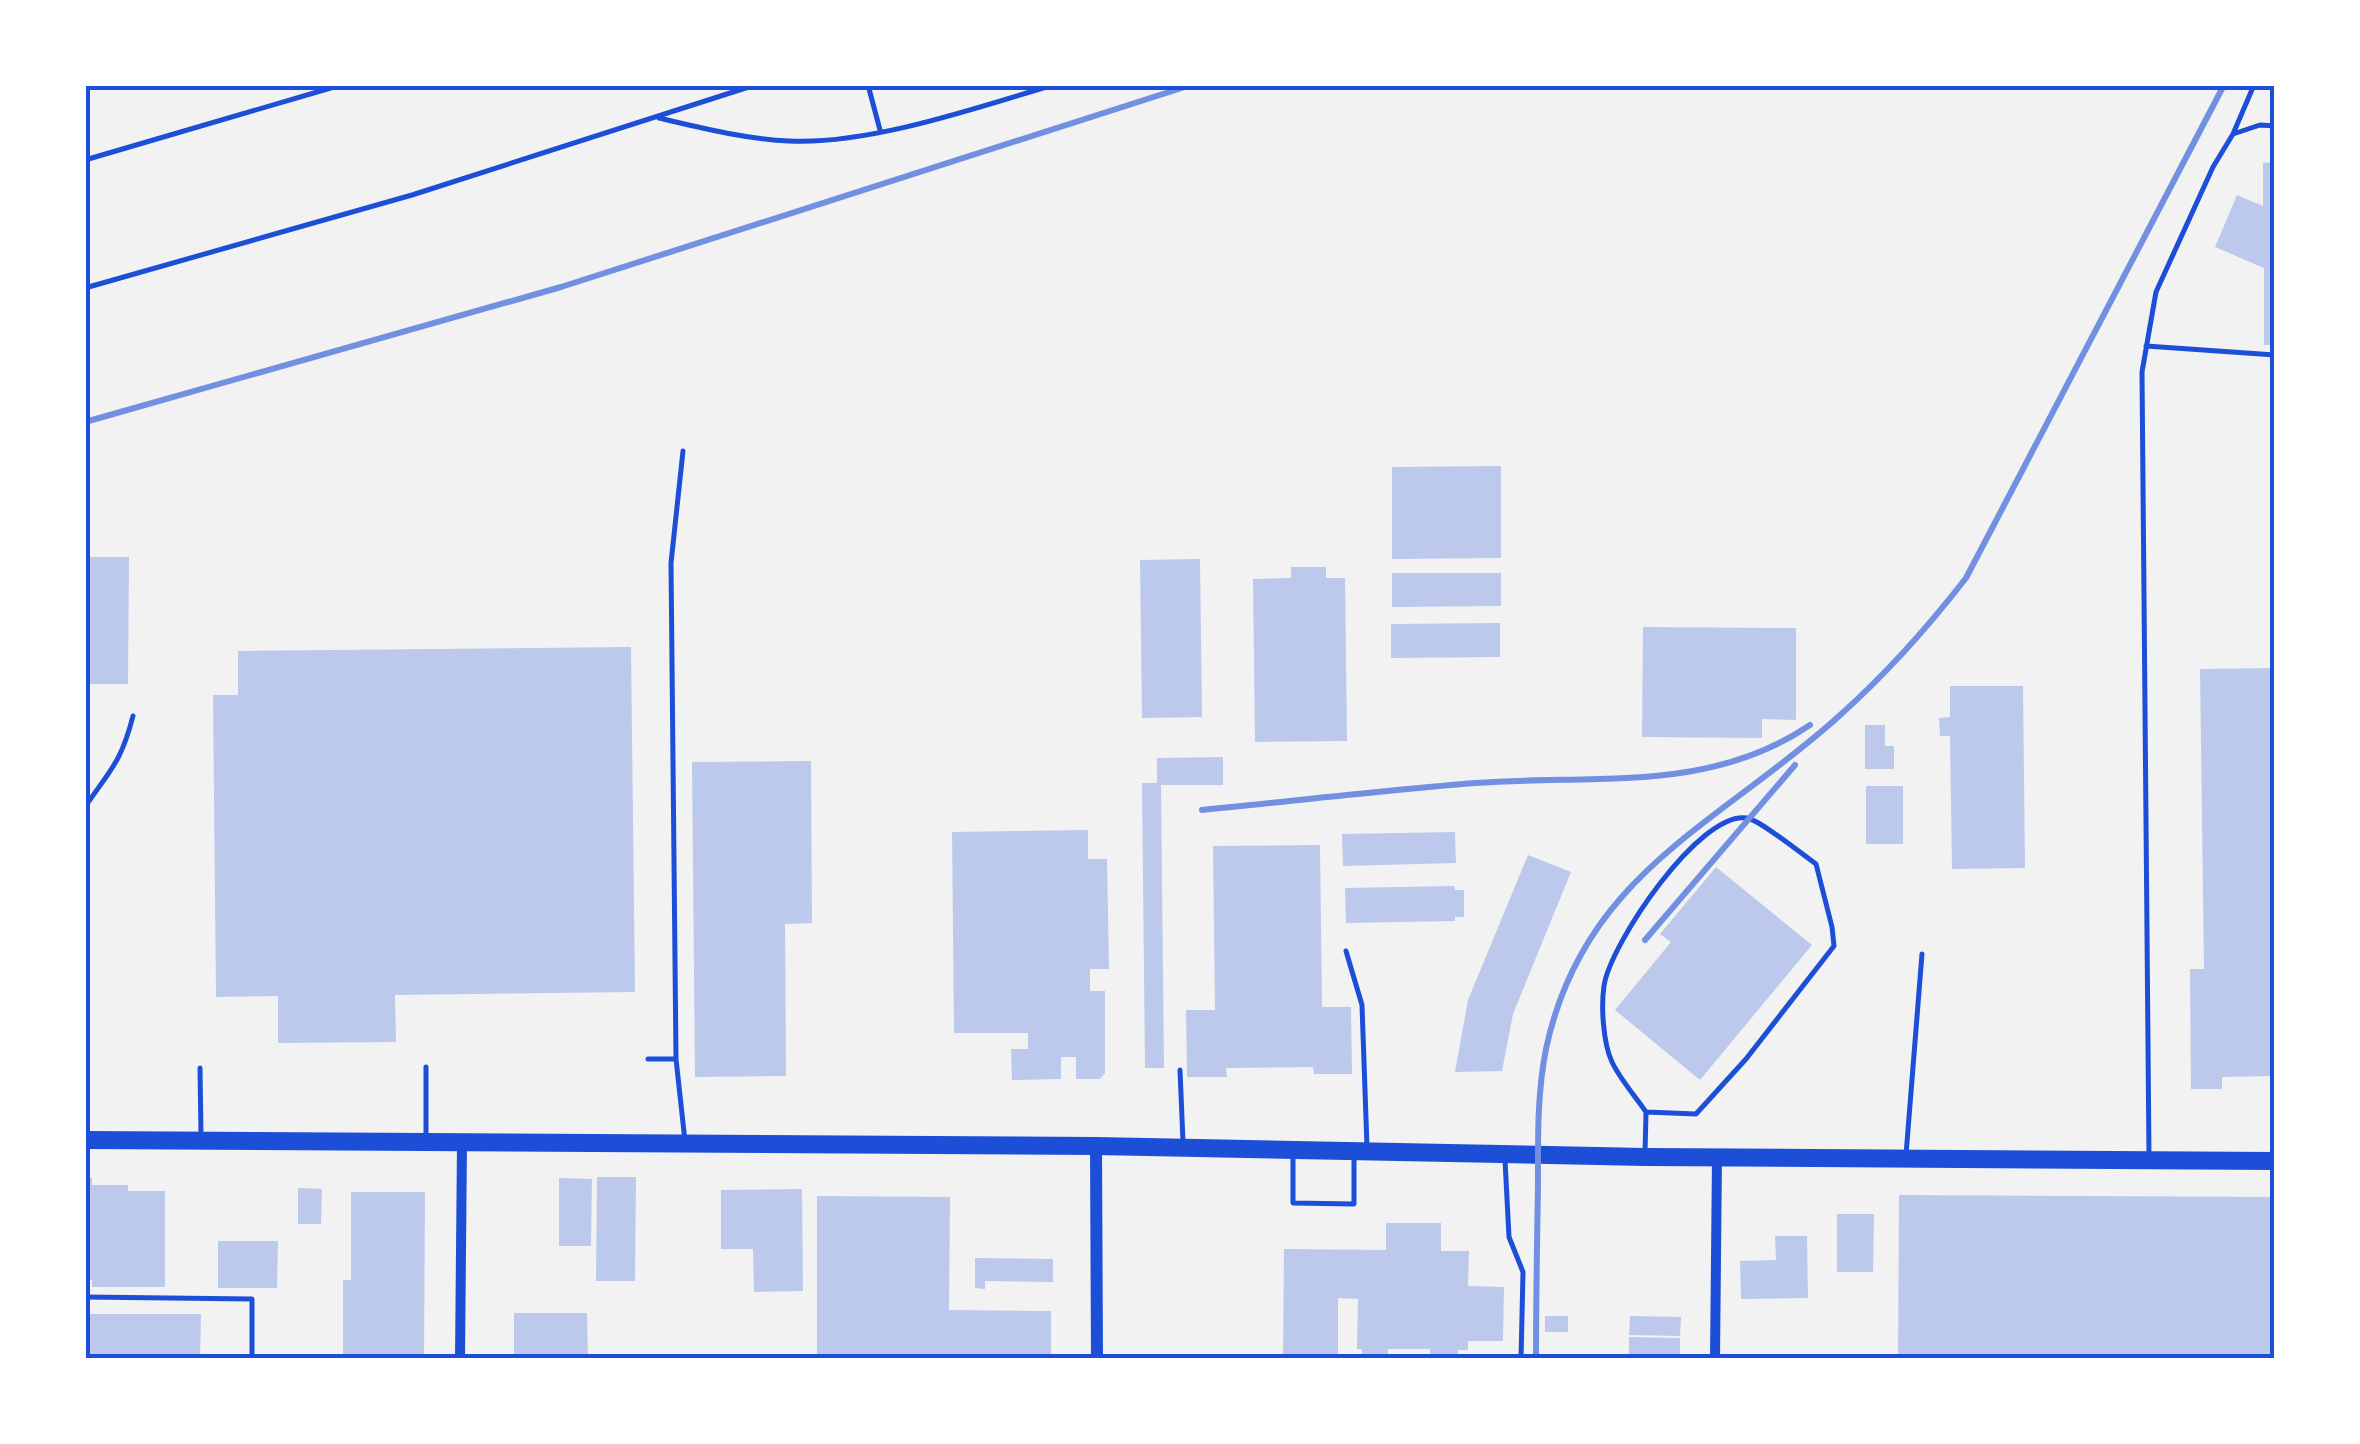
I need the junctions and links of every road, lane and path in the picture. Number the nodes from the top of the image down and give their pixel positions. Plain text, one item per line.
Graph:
1 (341, 85) edge
2 (755, 85) edge
3 (868, 85) edge
4 (1054, 85) edge
5 (2254, 85) edge
6 (656, 117) junction
7 (2275, 126) edge
8 (880, 131) junction
9 (2234, 134) junction
10 (85, 160) edge
11 (85, 288) edge
12 (2146, 346) junction
13 (2275, 355) edge
14 (682, 451) dead end
15 (133, 716) dead end
16 (85, 808) edge
17 (1346, 952) dead end
18 (1922, 954) dead end
19 (648, 1059) dead end
20 (676, 1059) junction
21 (426, 1067) dead end
22 (200, 1068) dead end
23 (1180, 1070) dead end
24 (1646, 1112) junction
25 (85, 1140) edge
26 (200, 1140) junction
27 (426, 1142) junction
28 (462, 1143) junction
29 (686, 1144) junction
30 (1096, 1146) junction
31 (1184, 1147) junction
32 (1293, 1149) junction
33 (1361, 1150) junction
34 (1504, 1152) junction
35 (1718, 1156) junction
36 (1645, 1157) junction
37 (1906, 1158) junction
38 (2149, 1160) junction
39 (2275, 1160) edge
40 (85, 1297) edge
41 (252, 1359) edge
42 (460, 1359) edge
43 (1097, 1359) edge
44 (1520, 1359) edge
45 (1715, 1359) edge

1 - 10 lane
2 - 6 lane
3 - 8 lane
4 - 8 lane
5 - 9 lane
6 - 8 lane
6 - 11 lane
7 - 9 lane
9 - 12 lane
12 - 13 lane
12 - 38 lane
14 - 20 lane
15 - 16 lane
17 - 33 lane
18 - 37 lane
19 - 20 lane
20 - 29 lane
21 - 27 lane
22 - 26 lane
23 - 31 lane
24 - 24 lane
24 - 36 lane
25 - 26 main road
26 - 27 main road
27 - 28 main road
28 - 29 main road
28 - 42 street
29 - 30 main road
30 - 31 main road
30 - 43 street
31 - 32 main road
32 - 33 main road
32 - 33 lane
33 - 34 main road
34 - 36 main road
34 - 44 lane
35 - 36 main road
35 - 37 main road
35 - 45 street
37 - 38 main road
38 - 39 main road
40 - 41 lane

